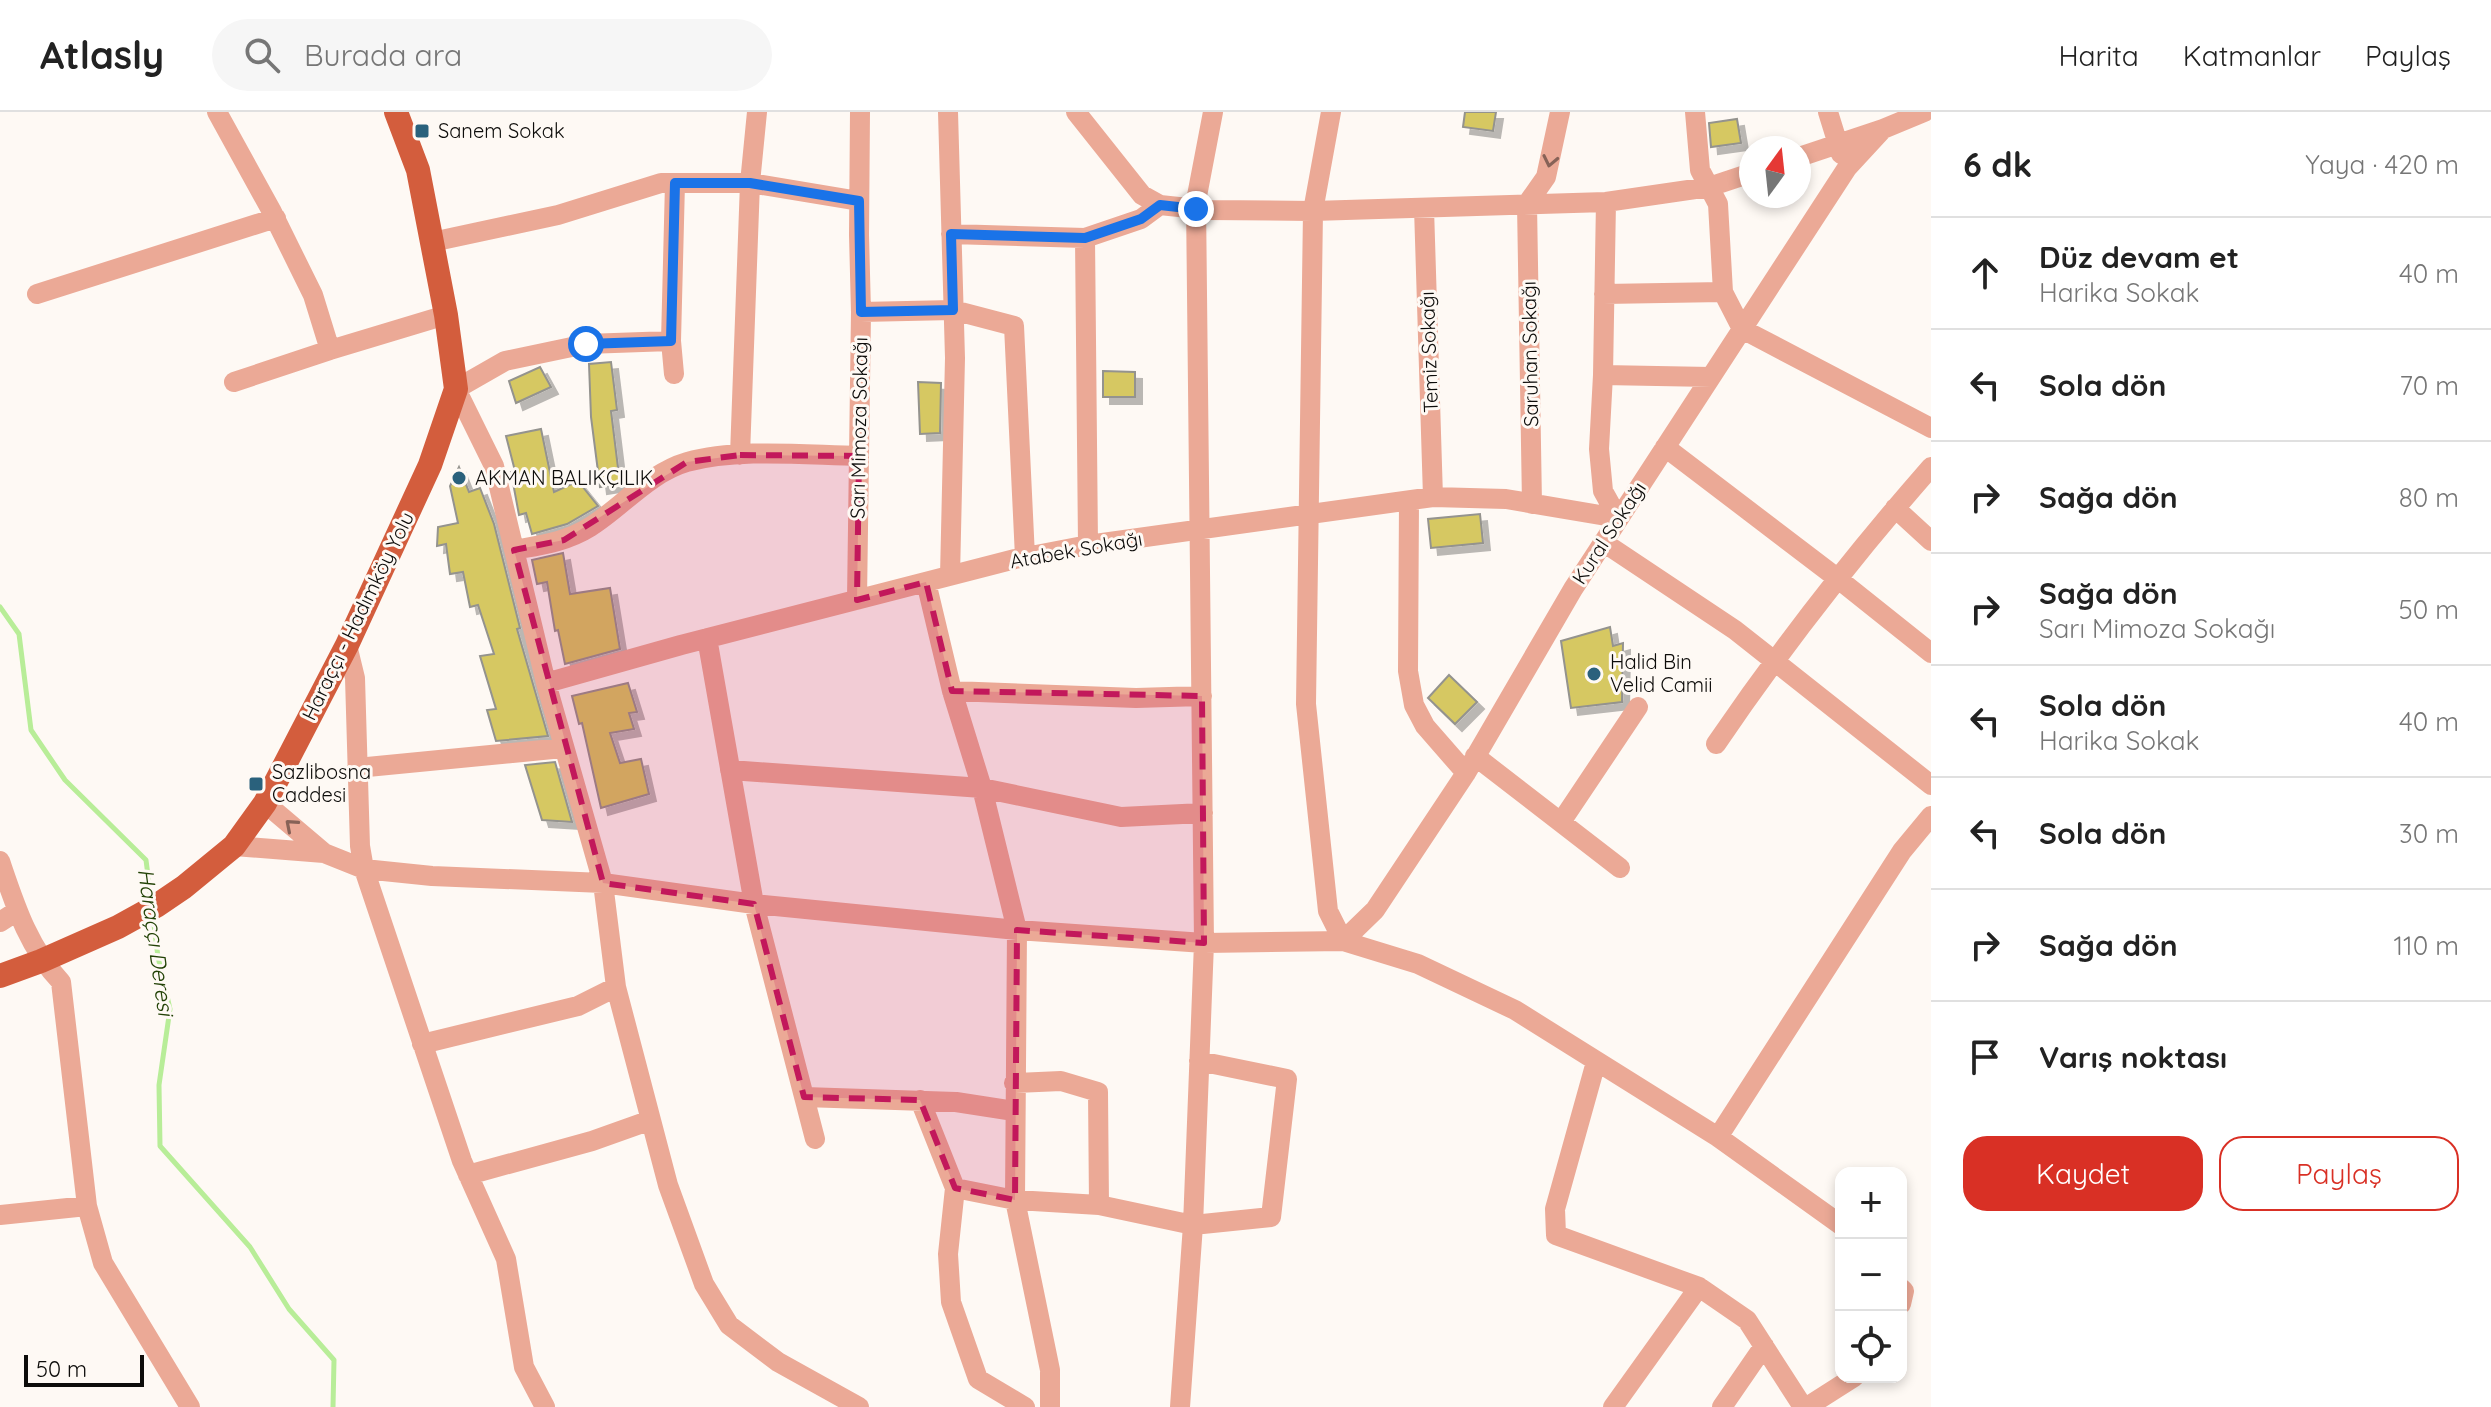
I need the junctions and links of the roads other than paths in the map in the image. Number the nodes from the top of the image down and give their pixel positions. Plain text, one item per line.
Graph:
1 (217, 112) edge
2 (396, 112) edge
3 (757, 112) edge
4 (860, 112) edge
5 (948, 112) edge
6 (1076, 112) edge
7 (1213, 112) edge
8 (1331, 112) edge
9 (1560, 112) edge
10 (1695, 112) edge
11 (1828, 112) edge
12 (1924, 112) edge
13 (1883, 129) junction
14 (1837, 144) junction
15 (1811, 153) edge
16 (1847, 168) junction
17 (1739, 177) edge
18 (675, 183) junction
19 (750, 183) junction
20 (1709, 187) junction
21 (859, 201) junction
22 (1606, 202) junction
23 (1527, 204) junction
24 (1160, 205) junction
25 (1424, 208) junction
26 (1196, 209) junction
27 (1313, 211) junction
28 (276, 218) junction
29 (951, 234) junction
30 (1085, 238) junction
31 (432, 242) junction
32 (1723, 292) junction
33 (37, 294) dead end
34 (1604, 294) junction
35 (953, 310) junction
36 (861, 312) junction
37 (446, 315) junction
38 (1742, 329) junction
39 (671, 341) junction
40 (330, 350) junction
41 (674, 374) dead end
42 (1603, 375) junction
43 (1711, 377) junction
44 (234, 382) dead end
45 (456, 389) junction
46 (1931, 428) edge
47 (1665, 447) junction
48 (740, 455) junction
49 (859, 456) junction
50 (1931, 467) edge
51 (1433, 497) junction
52 (1409, 502) junction
53 (1532, 504) junction
54 (1895, 508) junction
55 (1310, 516) junction
56 (1618, 518) junction
57 (1201, 530) junction
58 (1931, 541) edge
59 (1603, 542) junction
60 (1088, 545) junction
61 (514, 550) junction
62 (1025, 557) junction
63 (950, 576) junction
64 (1837, 578) junction
65 (926, 582) junction
66 (857, 600) junction
67 (707, 638) junction
68 (347, 645) junction
69 (1931, 653) edge
70 (1773, 661) junction
71 (546, 683) junction
72 (952, 691) junction
73 (1202, 696) junction
74 (1638, 707) dead end
75 (1716, 744) dead end
76 (563, 748) junction
77 (1470, 765) junction
78 (357, 768) junction
79 (730, 770) junction
80 (1931, 785) edge
81 (982, 788) junction
82 (265, 803) junction
83 (1203, 813) junction
84 (1931, 816) edge
85 (1561, 822) junction
86 (234, 846) junction
87 (324, 853) junction
88 (0, 861) edge
89 (1620, 868) dead end
90 (364, 869) junction
91 (603, 883) junction
92 (754, 904) junction
93 (9, 916) edge
94 (1017, 930) junction
95 (1343, 941) junction
96 (1204, 943) junction
97 (41, 961) junction
98 (0, 976) edge
99 (616, 987) junction
100 (422, 1044) junction
101 (1199, 1061) junction
102 (1596, 1062) junction
103 (1014, 1083) junction
104 (804, 1097) junction
105 (920, 1100) junction
106 (1014, 1111) junction
107 (651, 1120) junction
108 (1718, 1137) junction
109 (815, 1139) dead end
110 (468, 1175) junction
111 (955, 1188) junction
112 (1015, 1200) junction
113 (1099, 1205) junction
114 (87, 1206) junction
115 (0, 1215) edge
116 (1835, 1221) edge
117 (1193, 1225) junction
118 (1699, 1287) junction
119 (1764, 1346) junction
120 (1844, 1383) edge
121 (190, 1407) edge
122 (545, 1407) edge
123 (859, 1407) edge
124 (1025, 1407) edge
125 (1050, 1407) edge
126 (1180, 1407) edge
127 (1613, 1407) edge
128 (1722, 1407) edge
129 (1805, 1407) edge

1 - 28 street
2 - 31 main road, Haraççı - Hadımköy Yolu
3 - 19 street
4 - 21 street, Sarı Mimoza Sokağı
5 - 29 street
6 - 24 street
7 - 26 street
8 - 27 street
9 -> 23 street
10 - 20 street
11 - 14 street
12 - 13 street
13 - 14 street
13 - 16 street, Kural Sokağı
14 - 15 street
14 - 16 street
16 - 38 street, Kural Sokağı
17 - 20 street
18 - 19 street
18 - 31 street
18 - 39 street
19 - 21 street
19 - 48 street
20 - 22 street
20 - 32 street
21 - 36 street, Sarı Mimoza Sokağı
22 - 23 street
22 - 34 street
23 - 25 street
23 - 53 street, Saruhan Sokağı
24 - 26 street
24 - 30 street
25 - 27 street
25 - 51 street, Temiz Sokağı
26 - 27 street
26 - 57 street
27 - 55 street
28 - 33 street
28 - 40 street
29 - 30 street
29 - 35 street
30 - 60 street
31 - 37 main road, Haraççı - Hadımköy Yolu
32 - 34 street
32 - 38 street
34 - 42 street
35 - 36 street
35 - 62 street
35 - 63 street
36 - 49 street, Sarı Mimoza Sokağı
37 - 40 street
37 - 45 main road, Haraççı - Hadımköy Yolu
38 - 43 street, Kural Sokağı
38 - 46 street
39 - 41 street
39 - 45 street
40 - 44 street
42 - 43 street
42 - 56 street
43 - 47 street, Kural Sokağı
45 - 61 street
45 - 68 main road, Haraççı - Hadımköy Yolu
47 - 56 street, Kural Sokağı
47 - 64 street
48 - 49 street
48 - 61 street
49 - 66 street, Sarı Mimoza Sokağı
50 - 54 street
51 - 52 street, Atabek Sokağı
51 - 53 street, Atabek Sokağı
52 - 55 street, Atabek Sokağı
52 - 77 street
53 - 56 street, Atabek Sokağı
54 - 58 street
54 - 64 street
55 - 57 street, Atabek Sokağı
55 - 95 street
56 - 59 street, Kural Sokağı
57 - 60 street, Atabek Sokağı
57 - 73 street
59 - 70 street
59 - 77 street, Kural Sokağı
60 - 62 street, Atabek Sokağı
61 - 71 street
62 - 63 street, Atabek Sokağı
63 - 65 street, Atabek Sokağı
64 - 69 street
64 - 70 street
65 - 66 street, Atabek Sokağı
65 - 72 street
66 - 67 street, Atabek Sokağı
67 - 71 street, Atabek Sokağı
67 - 79 street
68 - 78 street
68 - 82 main road, Haraççı - Hadımköy Yolu
70 - 75 street
70 - 80 street
71 - 76 street
72 - 73 street
72 - 81 street
73 - 83 street
74 - 85 street
76 - 78 street
76 - 91 street
77 - 85 street
77 - 95 street, Kural Sokağı
78 - 90 street
79 - 81 street
79 - 92 street
81 - 83 street
81 - 94 street
82 - 86 main road, Haraççı - Hadımköy Yolu
87 -> 82 street
83 - 96 street
84 - 108 street
85 - 89 street
86 - 87 street
86 - 97 main road, Haraççı - Hadımköy Yolu
87 - 90 street
88 - 93 street
90 - 91 street
90 - 100 street
91 - 92 street
91 - 99 street
92 - 94 street
92 - 104 street
93 - 97 street
94 - 96 street
94 - 103 street
95 - 96 street
95 - 102 street
96 - 101 street
97 - 98 main road, Haraççı - Hadımköy Yolu
97 - 114 street
99 - 100 street
99 - 107 street
100 - 110 street
101 - 117 street
101 - 117 street
102 - 108 street
102 - 118 street
103 - 106 street
103 - 113 street
104 - 105 street
104 - 109 street
105 - 106 street
105 - 111 street
106 - 112 street
107 - 110 street
107 - 123 street
108 - 116 street
110 - 122 street
111 - 112 street
111 - 124 street
112 - 113 street
112 - 125 street
113 - 117 street
114 - 115 street
114 - 121 street
117 - 126 street
118 - 119 street
118 - 127 street
119 - 128 street
119 - 129 street
120 - 129 street

